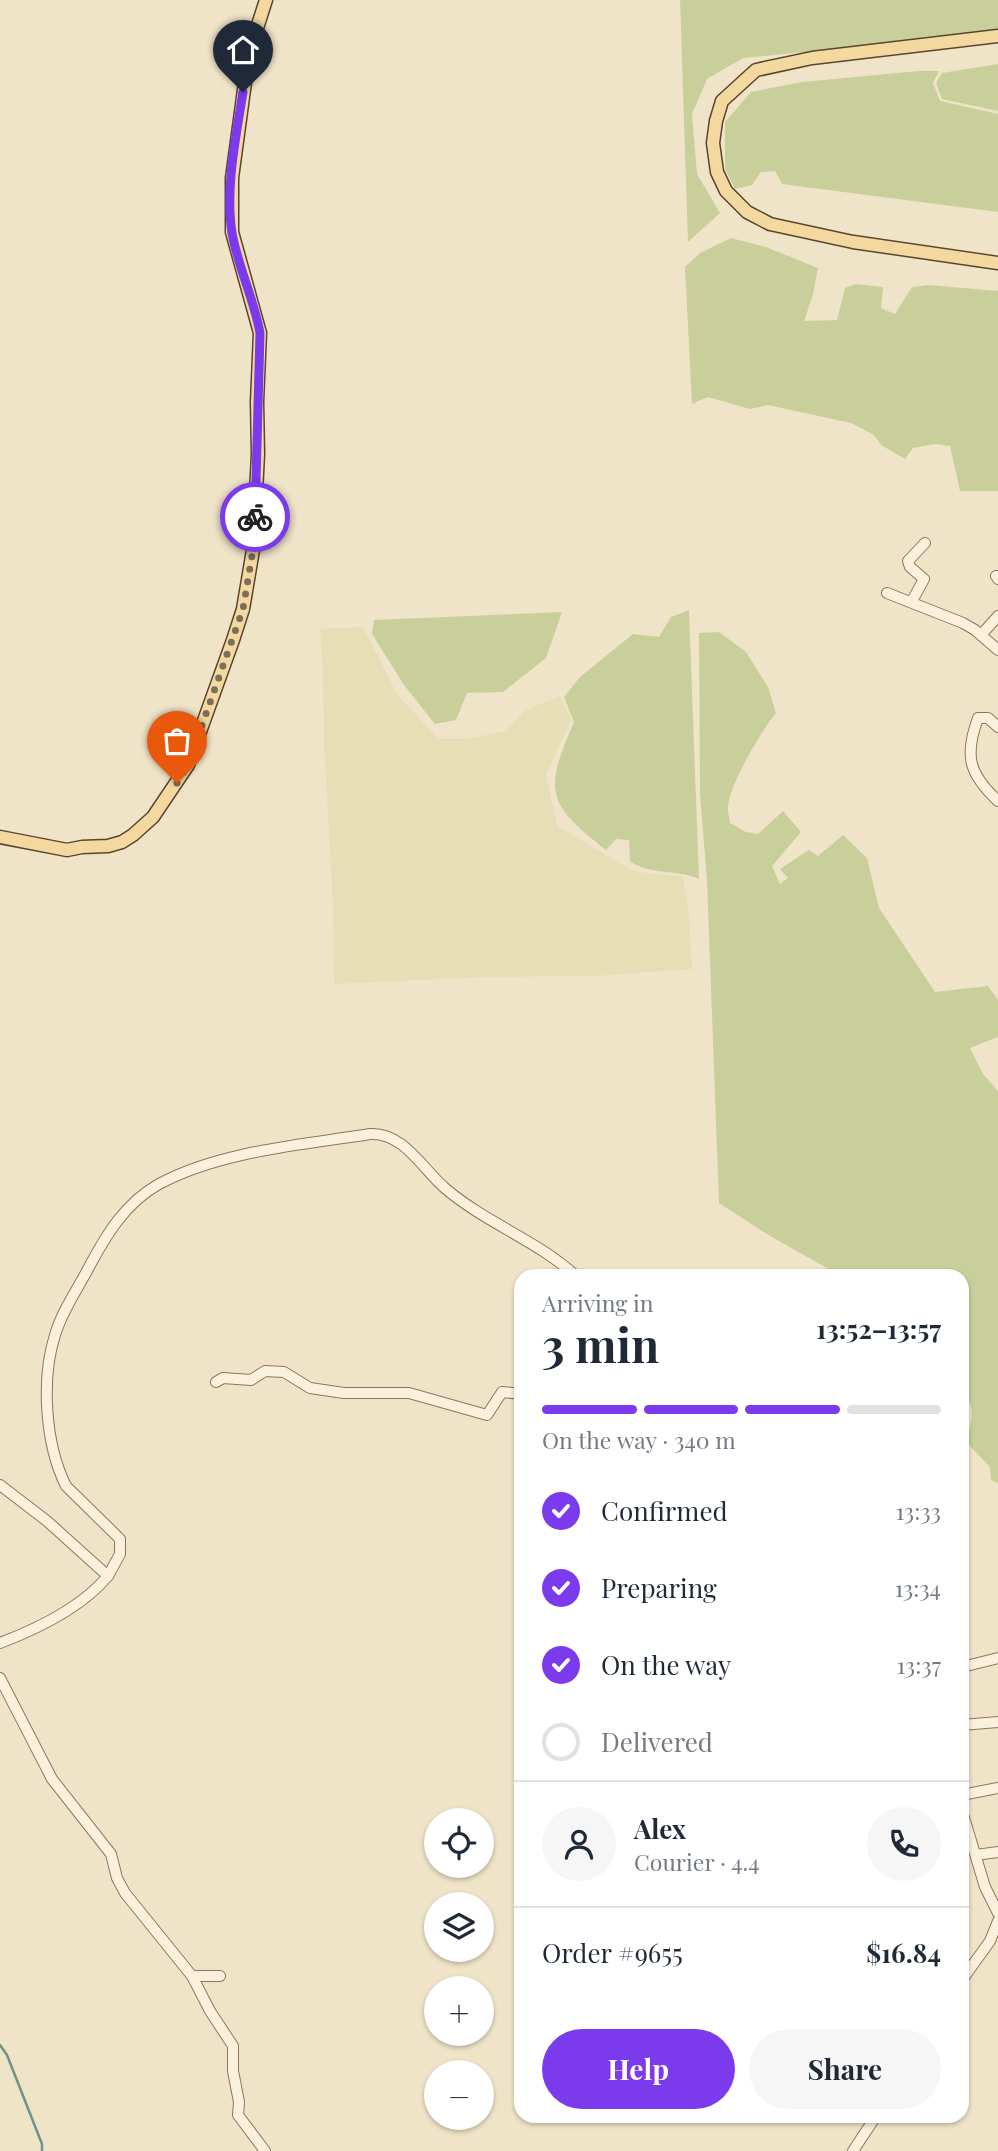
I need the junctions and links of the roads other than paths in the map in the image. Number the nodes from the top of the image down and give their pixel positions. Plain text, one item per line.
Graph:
1 (266, 0) edge
2 (998, 36) edge
3 (998, 264) edge
4 (925, 542) dead end
5 (887, 593) dead end
6 (912, 601) junction
7 (998, 616) edge
8 (981, 635) junction
9 (998, 650) edge
10 (998, 727) edge
11 (998, 801) edge
12 (0, 837) edge
13 (566, 1269) edge
14 (216, 1382) dead end
15 (514, 1393) edge
16 (0, 1485) edge
17 (108, 1576) junction
18 (0, 1643) edge
19 (998, 1658) edge
20 (969, 1665) edge
21 (0, 1678) edge
22 (998, 1722) edge
23 (969, 1725) edge
24 (998, 1788) edge
25 (969, 1794) edge
26 (969, 1833) edge
27 (998, 1852) edge
28 (976, 1855) junction
29 (998, 1913) edge
30 (998, 1921) edge
31 (969, 1970) edge
32 (192, 1976) junction
33 (220, 1976) dead end
34 (871, 2123) edge
35 (265, 2151) edge
36 (853, 2151) edge

1 - 12 main road
2 - 3 main road
4 - 6 street
5 - 6 street
6 - 8 street
7 - 8 street
8 - 9 street
10 - 11 street
13 - 17 street
14 - 15 street
16 - 17 street
17 - 18 street
19 - 20 street
21 - 32 street
22 - 23 street
24 - 25 street
26 - 28 street
27 - 28 street
28 - 29 street
30 - 31 street
32 - 33 street
32 - 35 street
34 - 36 street

